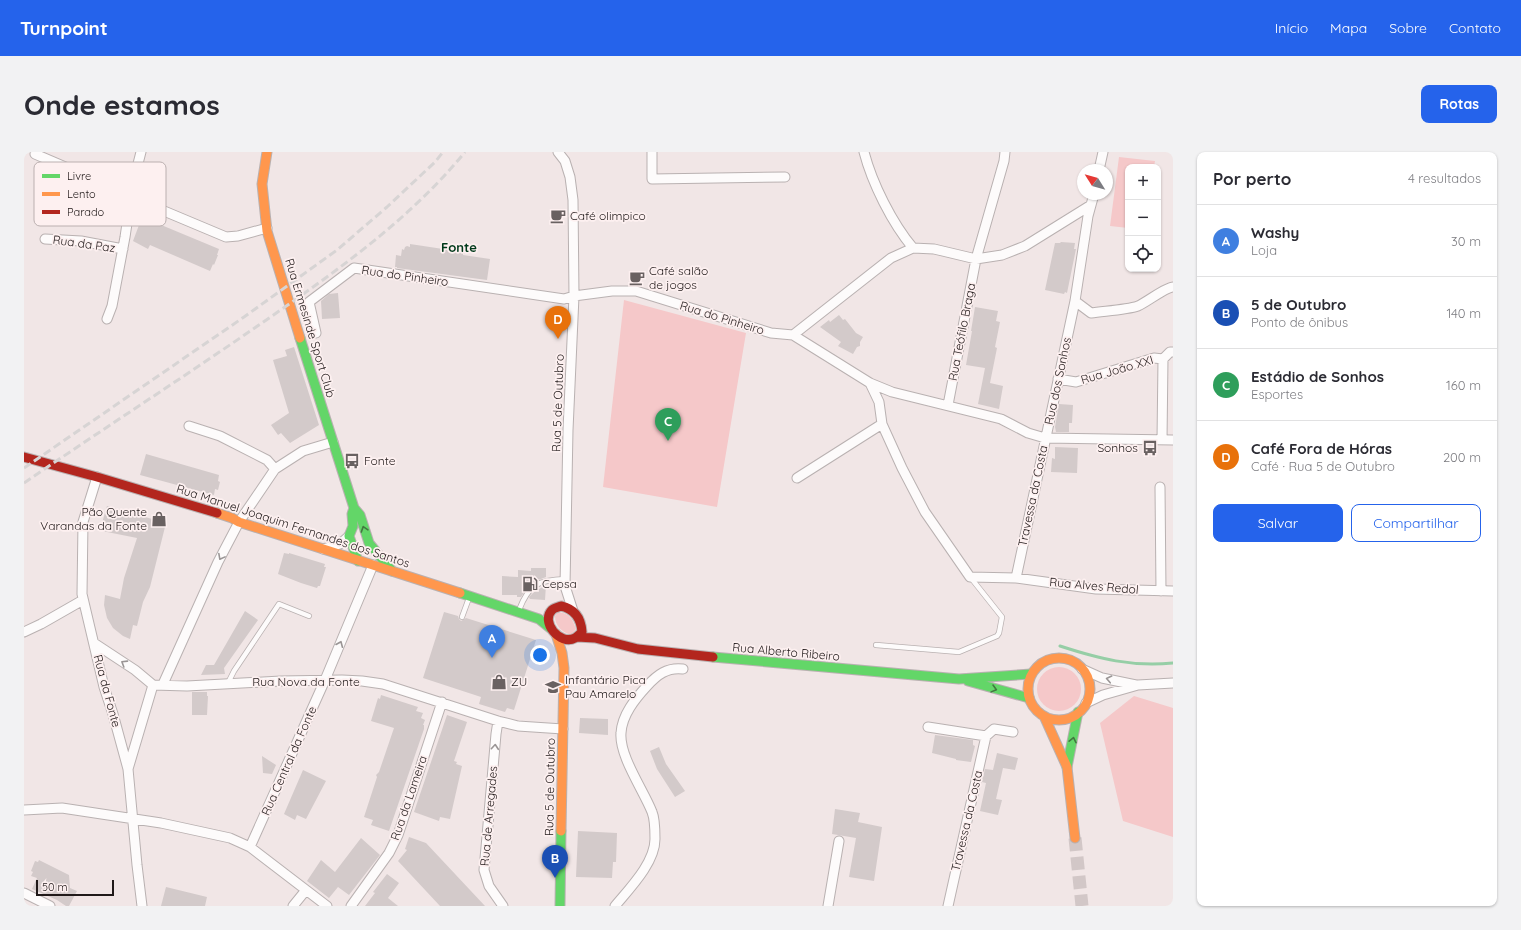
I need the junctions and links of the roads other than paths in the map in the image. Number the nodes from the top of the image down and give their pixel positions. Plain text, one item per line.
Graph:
1 (141, 152) edge
2 (267, 152) edge
3 (558, 152) edge
4 (652, 152) edge
5 (864, 152) edge
6 (1005, 152) edge
7 (1103, 152) edge
8 (34, 154) dead end
9 (53, 162) edge
10 (139, 162) edge
11 (1100, 164) edge
12 (785, 177) dead end
13 (1092, 200) edge
14 (1091, 205) junction
15 (166, 210) edge
16 (126, 226) edge
17 (267, 228) junction
18 (45, 239) dead end
19 (913, 248) junction
20 (123, 249) junction
21 (976, 259) junction
22 (1173, 287) edge
23 (574, 296) junction
24 (1075, 301) junction
25 (107, 319) dead end
26 (316, 333) dead end
27 (793, 335) junction
28 (1173, 352) edge
29 (1163, 359) junction
30 (1058, 379) junction
31 (870, 383) junction
32 (948, 405) junction
33 (882, 424) junction
34 (189, 426) dead end
35 (1045, 438) junction
36 (1162, 440) junction
37 (1173, 440) edge
38 (332, 442) junction
39 (24, 457) edge
40 (275, 469) junction
41 (97, 477) junction
42 (797, 478) dead end
43 (1160, 486) dead end
44 (354, 508) junction
45 (239, 522) junction
46 (349, 536) junction
47 (369, 544) junction
48 (323, 549) junction
49 (358, 561) junction
50 (373, 565) junction
51 (392, 571) junction
52 (970, 577) junction
53 (1016, 578) junction
54 (565, 582) junction
55 (1161, 591) junction
56 (1173, 591) edge
57 (470, 596) junction
58 (83, 600) junction
59 (552, 610) junction
60 (519, 612) junction
61 (575, 614) junction
62 (528, 615) junction
63 (309, 616) dead end
64 (462, 617) dead end
65 (553, 631) junction
66 (24, 632) edge
67 (576, 638) junction
68 (611, 642) junction
69 (94, 643) junction
70 (876, 645) dead end
71 (564, 668) junction
72 (1082, 668) junction
73 (683, 669) dead end
74 (1031, 674) junction
75 (959, 678) junction
76 (325, 680) junction
77 (228, 683) junction
78 (1173, 683) edge
79 (163, 684) junction
80 (153, 685) junction
81 (1138, 685) junction
82 (1029, 698) junction
83 (442, 702) junction
84 (1086, 703) junction
85 (1078, 712) junction
86 (1044, 716) junction
87 (498, 721) junction
88 (928, 726) dead end
89 (562, 729) junction
90 (1013, 732) dead end
91 (986, 736) junction
92 (1067, 767) junction
93 (128, 769) junction
94 (24, 810) edge
95 (132, 818) junction
96 (1075, 838) tunnel mouth
97 (839, 841) dead end
98 (250, 847) junction
99 (306, 890) junction
100 (24, 893) edge
101 (50, 906) edge
102 (142, 906) edge
103 (293, 906) edge
104 (327, 906) edge
105 (351, 906) edge
106 (504, 906) edge
107 (560, 906) edge
108 (615, 906) edge
109 (828, 906) edge
110 (948, 906) edge

1 - 10 street
2 - 17 main road, Rua Ermesinde Sport Club
3 - 23 street, Rua 5 de Outubro
4 - 12 street
5 - 19 street
6 - 21 street, Rua Teófilo Braga
7 - 11 street
8 - 9 street
13 - 14 street, Rua dos Sonhos
14 - 21 street
14 - 24 street, Rua dos Sonhos
15 - 17 street
16 - 20 street
17 - 38 main road, Rua Ermesinde Sport Club
18 - 20 street, Rua da Paz
19 - 21 street
19 - 27 street
20 - 25 street
21 - 32 street, Rua Teófilo Braga
22 - 24 street
23 - 26 street, Rua do Pinheiro
23 - 27 street, Rua do Pinheiro
23 - 54 street, Rua 5 de Outubro
24 - 30 street, Rua dos Sonhos
27 - 31 street, Rua dos Sonhos
28 - 29 street, Rua João XXI
29 - 30 street, Rua João XXI
29 - 36 street
30 - 35 street, Rua dos Sonhos
31 - 32 street, Rua dos Sonhos
31 - 33 street
32 - 35 street, Rua dos Sonhos
33 - 42 street
33 - 52 street
34 - 40 street
35 - 36 street
35 - 53 street, Travessa da Costa
36 - 37 street
38 - 40 street
38 - 44 main road, Rua Ermesinde Sport Club
39 - 41 main road, Rua Manuel Joaquim Fernandes dos Santos
40 - 45 street
41 - 45 main road, Rua Manuel Joaquim Fernandes dos Santos
41 - 58 street, Rua da Fonte
43 - 55 street
44 - 46 main road, Rua Ermesinde Sport Club
47 -> 44 main road, Rua Ermesinde Sport Club
45 - 48 main road, Rua Manuel Joaquim Fernandes dos Santos
45 -> 79 street
46 - 48 street
46 - 49 main road, Rua Ermesinde Sport Club
47 - 49 main road
47 - 51 main road, Rua Ermesinde Sport Club
48 - 49 main road, Rua Manuel Joaquim Fernandes dos Santos
49 - 50 main road, Rua Manuel Joaquim Fernandes dos Santos
50 - 51 main road, Rua Manuel Joaquim Fernandes dos Santos
76 -> 50 street, Rua Central da Fonte
51 - 57 main road, Rua Manuel Joaquim Fernandes dos Santos
52 - 53 street, Rua Alves Redol
52 - 70 lane
53 - 55 street, Rua Alves Redol
54 - 59 street, Rua 5 de Outubro
54 - 60 lane
54 - 61 street, Rua 5 de Outubro
55 - 56 street, Rua Alves Redol
57 - 60 main road, Rua Manuel Joaquim Fernandes dos Santos
57 - 64 lane
58 - 66 street
58 - 69 street, Rua da Fonte
59 - 61 main road
59 - 62 main road
59 - 65 main road
60 - 62 main road, Rua Manuel Joaquim Fernandes dos Santos
61 - 67 main road
61 - 68 main road, Rua Alberto Ribeiro
62 - 65 main road, Rua Manuel Joaquim Fernandes dos Santos
63 - 77 lane
65 - 67 main road
65 - 71 main road, Rua 5 de Outubro
67 - 68 main road, Rua Alberto Ribeiro
67 - 71 main road, Rua 5 de Outubro
68 - 75 main road, Rua Alberto Ribeiro
80 -> 69 street
69 - 93 street, Rua da Fonte
71 - 89 main road, Rua 5 de Outubro
72 - 74 main road
81 -> 72 street
72 - 84 main road
73 - 108 street
74 - 75 main road, Rua Alberto Ribeiro
74 - 82 main road
75 -> 82 main road, Rua Alberto Ribeiro
76 - 77 street, Rua Nova da Fonte
76 - 83 street, Rua Nova da Fonte
76 - 98 street, Rua Central da Fonte
77 - 79 street, Rua Nova da Fonte
78 - 81 street
79 - 80 street, Rua Nova da Fonte
80 - 93 street
81 - 84 street
82 - 86 main road
83 - 87 street, Rua Nova da Fonte
83 - 105 street, Rua da Lameira
84 - 85 main road
85 - 86 main road
92 -> 85 main road
86 - 92 main road
87 - 89 street, Rua Nova da Fonte
106 -> 87 street, Rua de Arregades
88 - 91 street
89 - 107 main road, Rua 5 de Outubro
90 - 91 street
91 - 110 street, Travessa da Costa
92 - 96 main road
93 - 95 street, Rua da Fonte
94 - 95 street
95 - 98 street
95 - 102 street, Rua da Fonte
97 - 109 street
98 - 99 street
99 - 103 street
99 - 104 street
100 - 101 street

